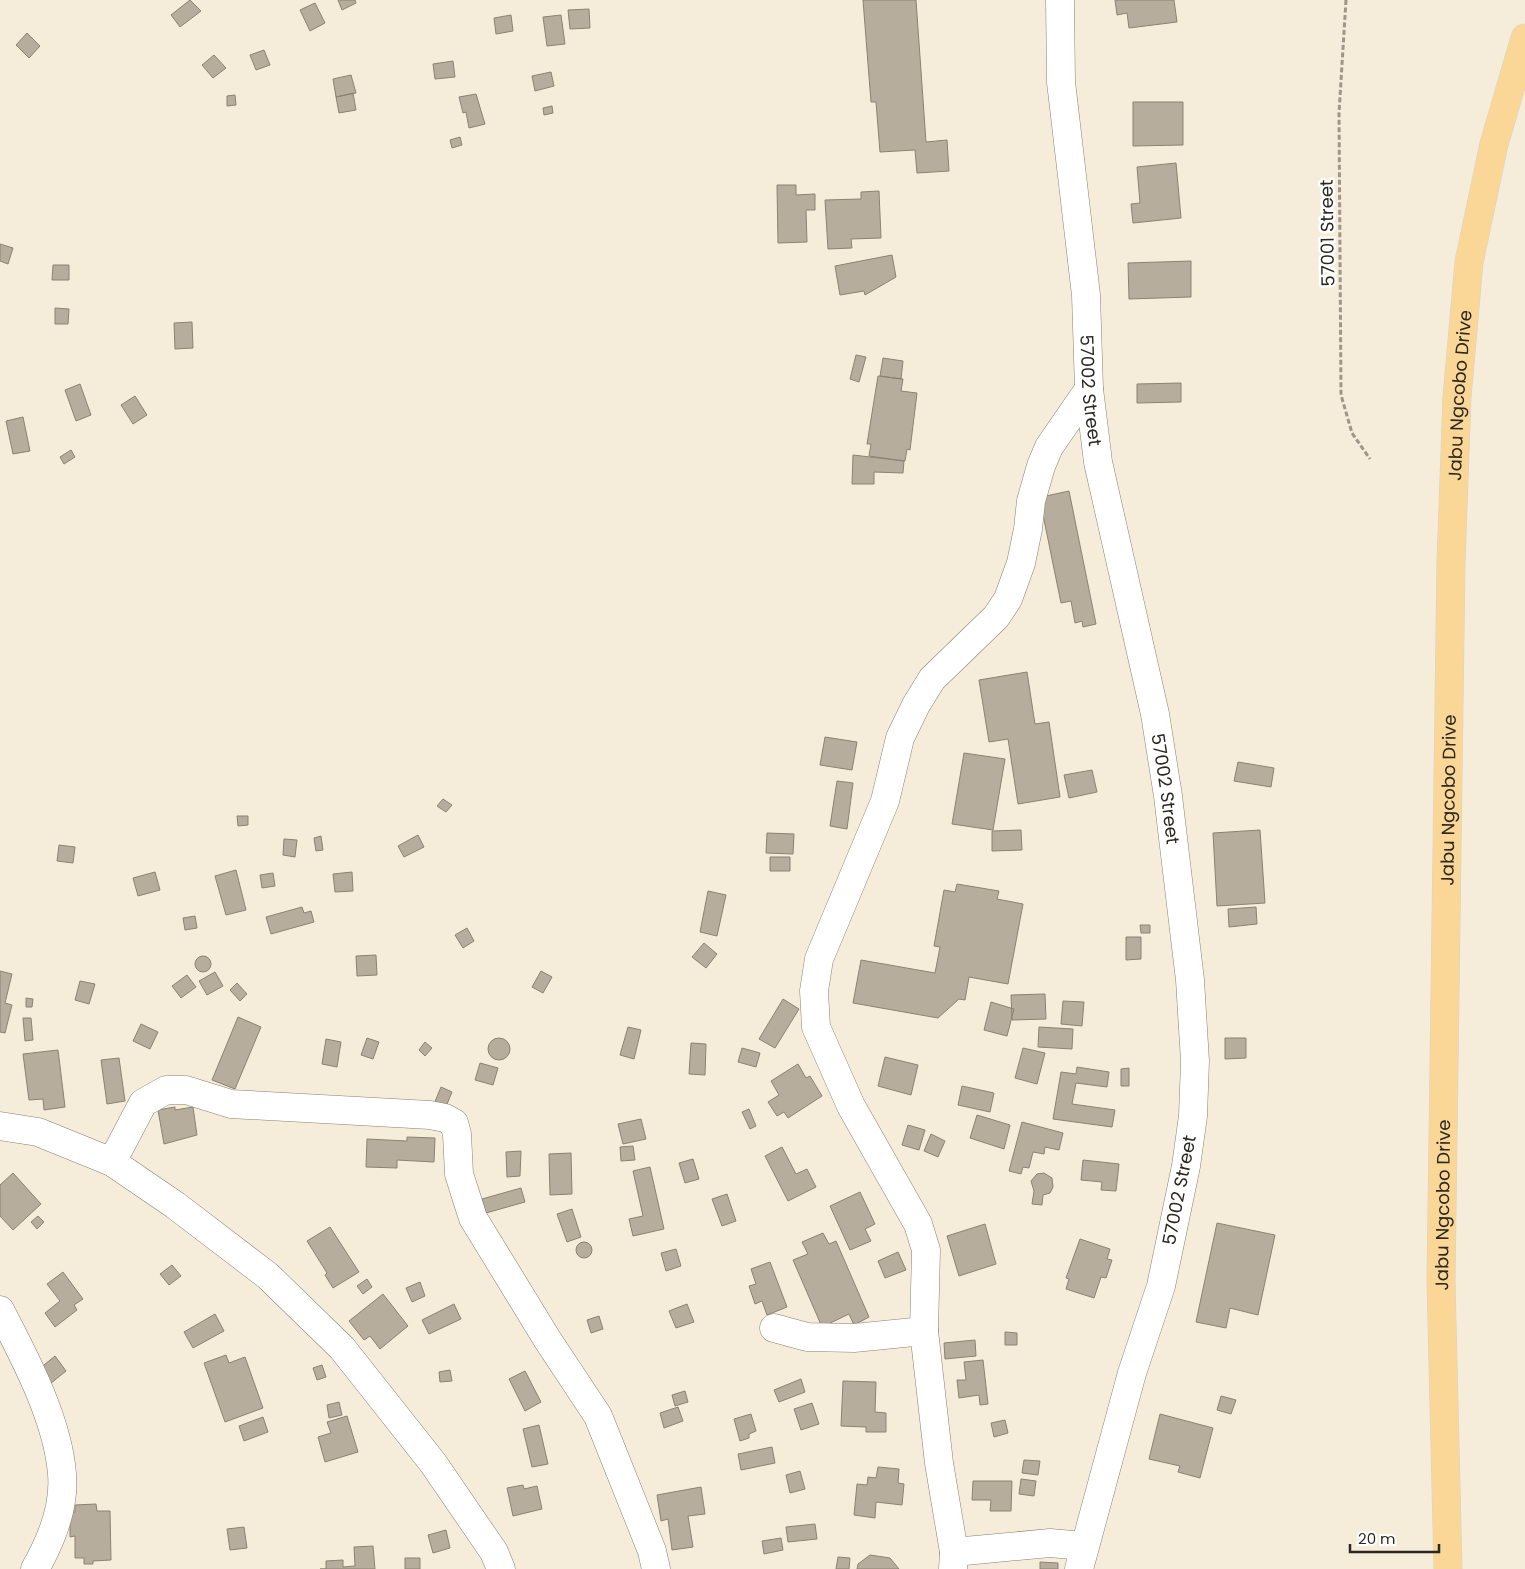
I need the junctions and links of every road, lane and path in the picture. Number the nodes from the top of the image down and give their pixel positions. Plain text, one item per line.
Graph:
1 (1060, 0) edge
2 (1346, 0) edge
3 (1525, 38) edge
4 (1089, 389) junction
5 (1370, 459) dead end
6 (0, 1126) edge
7 (112, 1162) junction
8 (0, 1310) edge
9 (774, 1328) dead end
10 (924, 1331) junction
11 (1081, 1558) edge
12 (954, 1561) edge
13 (35, 1569) edge
14 (501, 1569) edge
15 (656, 1569) edge
16 (1448, 1569) edge

1 - 4 street, 57002 Street
2 - 5 path, 57001 Street
3 - 16 main road, Jabu Ngcobo Drive
4 - 10 street
4 - 11 street, 57002 Street
6 - 7 street
7 - 14 street
7 - 15 street
8 - 13 street
9 - 10 street
10 - 12 street
11 - 12 street

